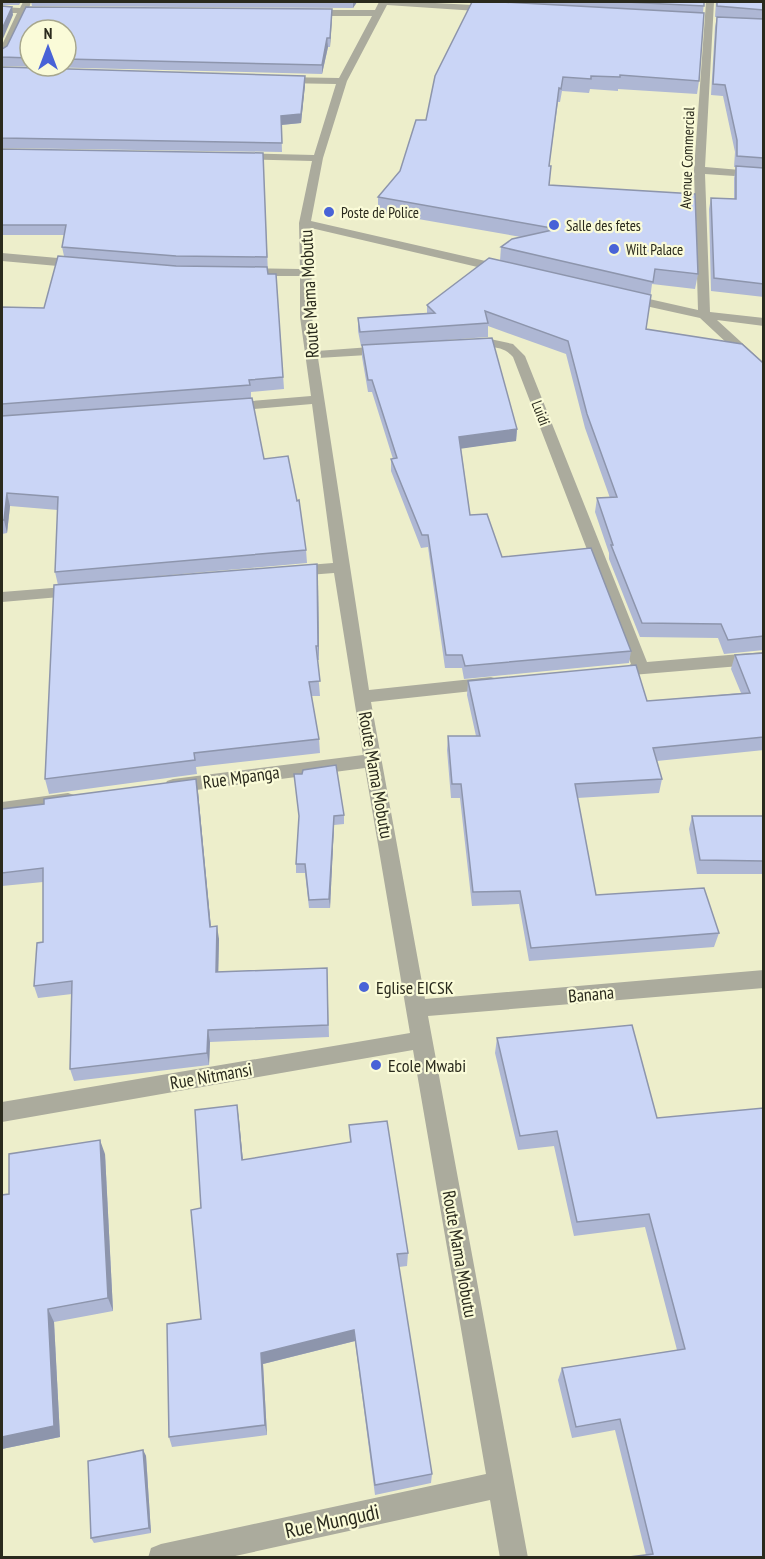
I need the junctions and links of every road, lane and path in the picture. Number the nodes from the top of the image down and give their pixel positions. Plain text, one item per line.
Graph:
1 (384, 2) edge
2 (710, 2) edge
3 (25, 6) edge
4 (500, 9) edge
5 (2, 10) edge
6 (58, 11) edge
7 (296, 13) edge
8 (378, 13) junction
9 (2, 54) edge
10 (271, 79) edge
11 (342, 81) junction
12 (226, 156) edge
13 (318, 158) junction
14 (699, 170) junction
15 (764, 175) edge
16 (305, 223) junction
17 (2, 256) edge
18 (96, 266) edge
19 (510, 270) edge
20 (236, 272) edge
21 (307, 273) junction
22 (613, 294) edge
23 (704, 315) junction
24 (764, 322) edge
25 (450, 345) edge
26 (403, 348) edge
27 (311, 355) junction
28 (764, 370) edge
29 (317, 400) junction
30 (212, 408) edge
31 (341, 567) junction
32 (283, 572) edge
33 (95, 589) edge
34 (2, 597) edge
35 (764, 658) edge
36 (641, 668) junction
37 (618, 671) edge
38 (513, 681) edge
39 (361, 696) junction
40 (374, 760) junction
41 (153, 789) edge
42 (83, 798) edge
43 (2, 809) edge
44 (764, 980) edge
45 (417, 1008) junction
46 (421, 1040) junction
47 (2, 1112) edge
48 (502, 1484) junction
49 (161, 1557) edge
50 (514, 1557) edge

1 - 4 street
1 - 8 street, Route Mama Mobutu
2 - 14 street, Avenue Commercial
3 - 5 street
3 - 6 street
3 - 9 street
7 - 8 street
8 - 11 street, Route Mama Mobutu
10 - 11 street
11 - 13 street, Route Mama Mobutu
12 - 13 street
13 - 16 street, Route Mama Mobutu
14 - 15 street
14 - 23 street, Avenue Commercial
16 - 19 street
16 - 21 street, Route Mama Mobutu
17 - 18 street
20 - 21 street
21 - 27 street, Route Mama Mobutu
22 - 23 street
23 - 24 street
23 - 28 street
25 - 36 street, Luidi
26 - 27 street
27 - 29 street, Route Mama Mobutu
29 - 30 street
29 - 31 street, Route Mama Mobutu
31 - 32 street
31 - 39 street, Route Mama Mobutu
33 - 34 street
35 - 36 street
36 - 37 street
38 - 39 street
39 - 40 street, Route Mama Mobutu
40 - 41 street, Rue Mpanga
40 - 45 street, Route Mama Mobutu
42 - 43 street
44 - 45 street, Banana
45 - 46 street, Route Mama Mobutu
46 - 47 street, Rue Nitmansi
46 - 48 street, Route Mama Mobutu
48 - 49 street, Rue Mungudi
48 - 50 street, Route Mama Mobutu

